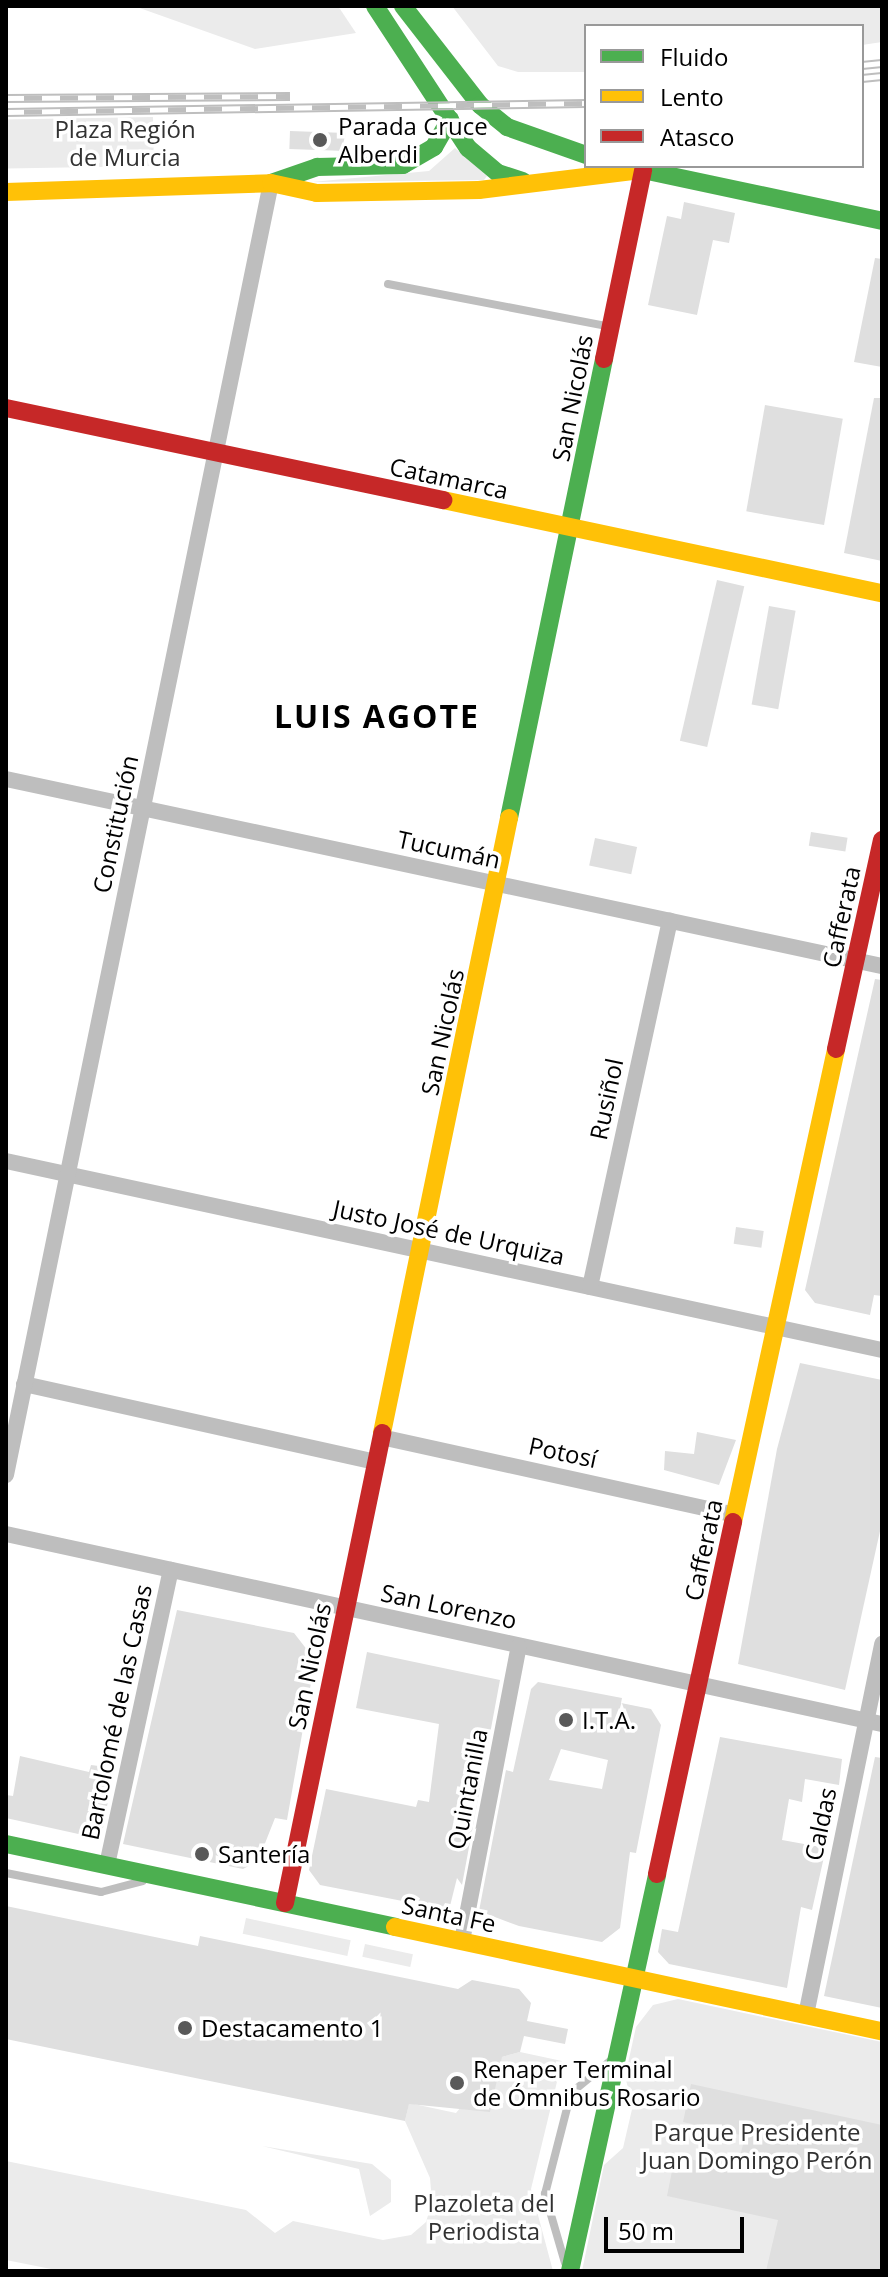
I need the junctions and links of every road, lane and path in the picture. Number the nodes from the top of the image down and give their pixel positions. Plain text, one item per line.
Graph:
1 (375, 6) edge
2 (403, 6) edge
3 (450, 119) junction
4 (584, 154) edge
5 (634, 168) edge
6 (271, 183) junction
7 (532, 184) junction
8 (6, 192) edge
9 (882, 221) edge
10 (388, 284) dead end
11 (611, 327) junction
12 (6, 408) edge
13 (213, 453) junction
14 (571, 528) junction
15 (882, 593) edge
16 (6, 779) edge
17 (143, 809) junction
18 (882, 840) edge
19 (499, 885) junction
20 (670, 921) junction
21 (856, 961) junction
22 (882, 966) edge
23 (6, 1161) edge
24 (67, 1174) junction
25 (420, 1250) junction
26 (590, 1287) junction
27 (776, 1327) junction
28 (882, 1350) edge
29 (24, 1384) junction
30 (381, 1437) junction
31 (377, 1462) junction
32 (6, 1475) edge
33 (735, 1515) junction
34 (6, 1534) edge
35 (171, 1570) junction
36 (346, 1608) junction
37 (882, 1644) edge
38 (519, 1646) junction
39 (698, 1686) junction
40 (874, 1722) edge
41 (6, 1844) edge
42 (107, 1865) junction
43 (6, 1873) edge
44 (159, 1876) junction
45 (285, 1903) junction
46 (462, 1941) junction
47 (634, 1978) junction
48 (806, 2015) junction
49 (882, 2031) edge
50 (617, 2055) junction
51 (569, 2271) edge

1 - 3 main road
2 - 4 main road
3 - 6 main road
3 - 7 main road
5 - 7 main road
5 - 9 main road
5 - 11 main road, San Nicolás
6 - 7 main road
6 - 8 main road
6 - 13 street, Constitución
10 - 11 lane
11 - 14 main road, San Nicolás
12 - 13 main road, Catamarca
13 - 14 main road, Catamarca
13 - 17 street, Constitución
14 - 15 main road, Catamarca
14 - 19 main road, San Nicolás
16 - 17 street, Tucumán
17 - 19 street, Tucumán
17 - 24 street, Constitución
18 - 21 main road, Cafferata
19 - 20 street, Tucumán
19 - 25 main road, San Nicolás
20 - 21 street, Tucumán
20 - 26 street, Rusiñol
21 - 22 street, Tucumán
21 - 27 main road, Cafferata
23 - 24 street, Justo José de Urquiza
24 - 25 street, Justo José de Urquiza
24 - 29 street, Constitución
25 - 26 street, Justo José de Urquiza
25 - 30 main road, San Nicolás
26 - 27 street, Justo José de Urquiza
27 - 28 street, Justo José de Urquiza
27 - 33 main road, Cafferata
29 - 31 street
29 - 32 street, Constitución
30 - 31 main road, San Nicolás
30 - 33 street, Potosí
31 - 36 main road, San Nicolás
33 - 39 main road, Cafferata
34 - 35 street, San Lorenzo
35 - 36 street, San Lorenzo
35 - 42 street, Bartolomé de las Casas
36 - 38 street, San Lorenzo
36 - 45 main road, San Nicolás
37 - 40 street, Caldas
38 - 39 street, San Lorenzo
38 - 46 street, Quintanilla
39 - 40 street, San Lorenzo
39 - 47 main road, Cafferata
40 - 48 street, Caldas
41 - 42 main road, Santa Fe
42 - 44 main road, Santa Fe
43 - 44 lane
44 - 45 main road, Santa Fe
45 - 46 main road, Santa Fe
46 - 47 main road, Santa Fe
47 - 48 main road, Santa Fe
47 - 50 main road, Cafferata
48 - 49 main road, Santa Fe
50 - 51 main road, Cafferata
50 - 51 lane

